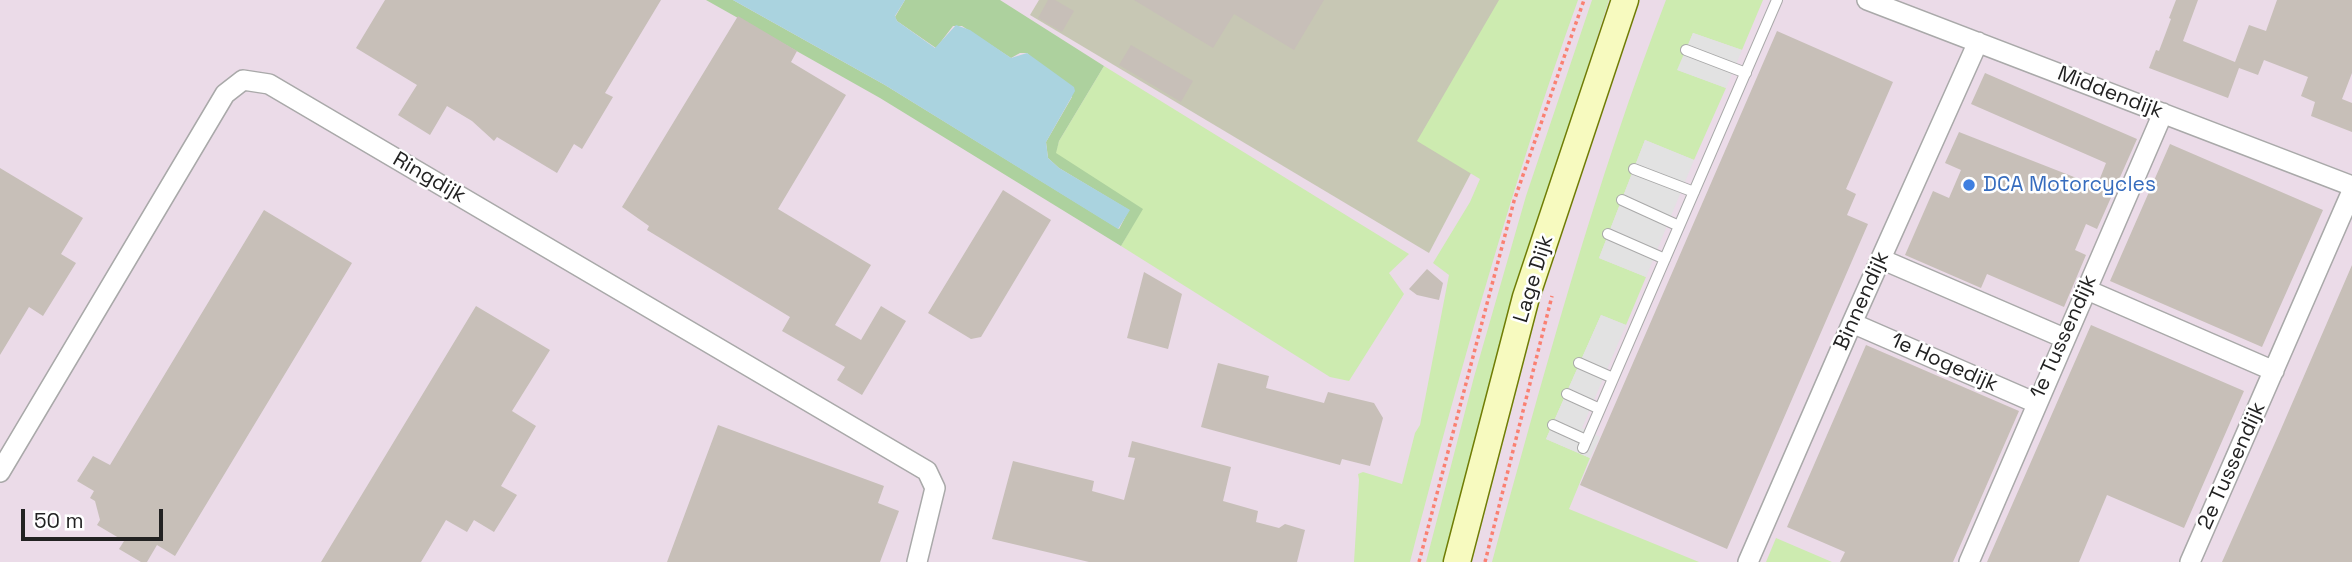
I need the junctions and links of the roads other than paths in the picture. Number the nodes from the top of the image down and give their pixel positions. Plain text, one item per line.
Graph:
1 (1625, 0) edge
2 (1777, 0) edge
3 (1867, 0) edge
4 (1978, 41) junction
5 (1686, 50) dead end
6 (1746, 73) junction
7 (2162, 113) junction
8 (1634, 169) dead end
9 (2352, 188) edge
10 (1694, 192) junction
11 (1622, 200) dead end
12 (1679, 226) junction
13 (1608, 234) dead end
14 (1665, 258) junction
15 (1881, 259) junction
16 (2085, 289) junction
17 (1852, 323) junction
18 (2064, 338) junction
19 (1579, 363) dead end
20 (2274, 371) junction
21 (1613, 378) junction
22 (1567, 394) dead end
23 (2035, 403) junction
24 (1600, 409) junction
25 (1553, 425) dead end
26 (0, 472) edge
27 (917, 562) edge
28 (1457, 562) edge
29 (1748, 562) edge
30 (1969, 562) edge
31 (2190, 562) edge

1 - 28 main road, Lage Dijk
2 - 6 lane
3 - 4 street, Middendijk
4 - 7 street, Middendijk
4 - 15 street, Binnendijk
5 - 6 lane
6 - 10 lane
7 - 9 street, Middendijk
7 - 16 street, 1e Tussendijk
8 - 10 lane
9 - 20 street, 2e Tussendijk
10 - 12 lane
11 - 12 lane
12 - 14 lane
13 - 14 lane
14 - 21 lane
15 - 17 street, Binnendijk
15 - 18 street
16 - 18 street, 1e Tussendijk
16 - 20 street
17 - 23 street, 1e Hogedijk
17 - 29 street, Binnendijk
18 - 23 street, 1e Tussendijk
19 - 21 lane
20 - 31 street, 2e Tussendijk
21 - 24 lane
22 - 24 lane
23 - 30 street, 1e Tussendijk
24 - 25 lane
26 - 27 street, Ringdijk

